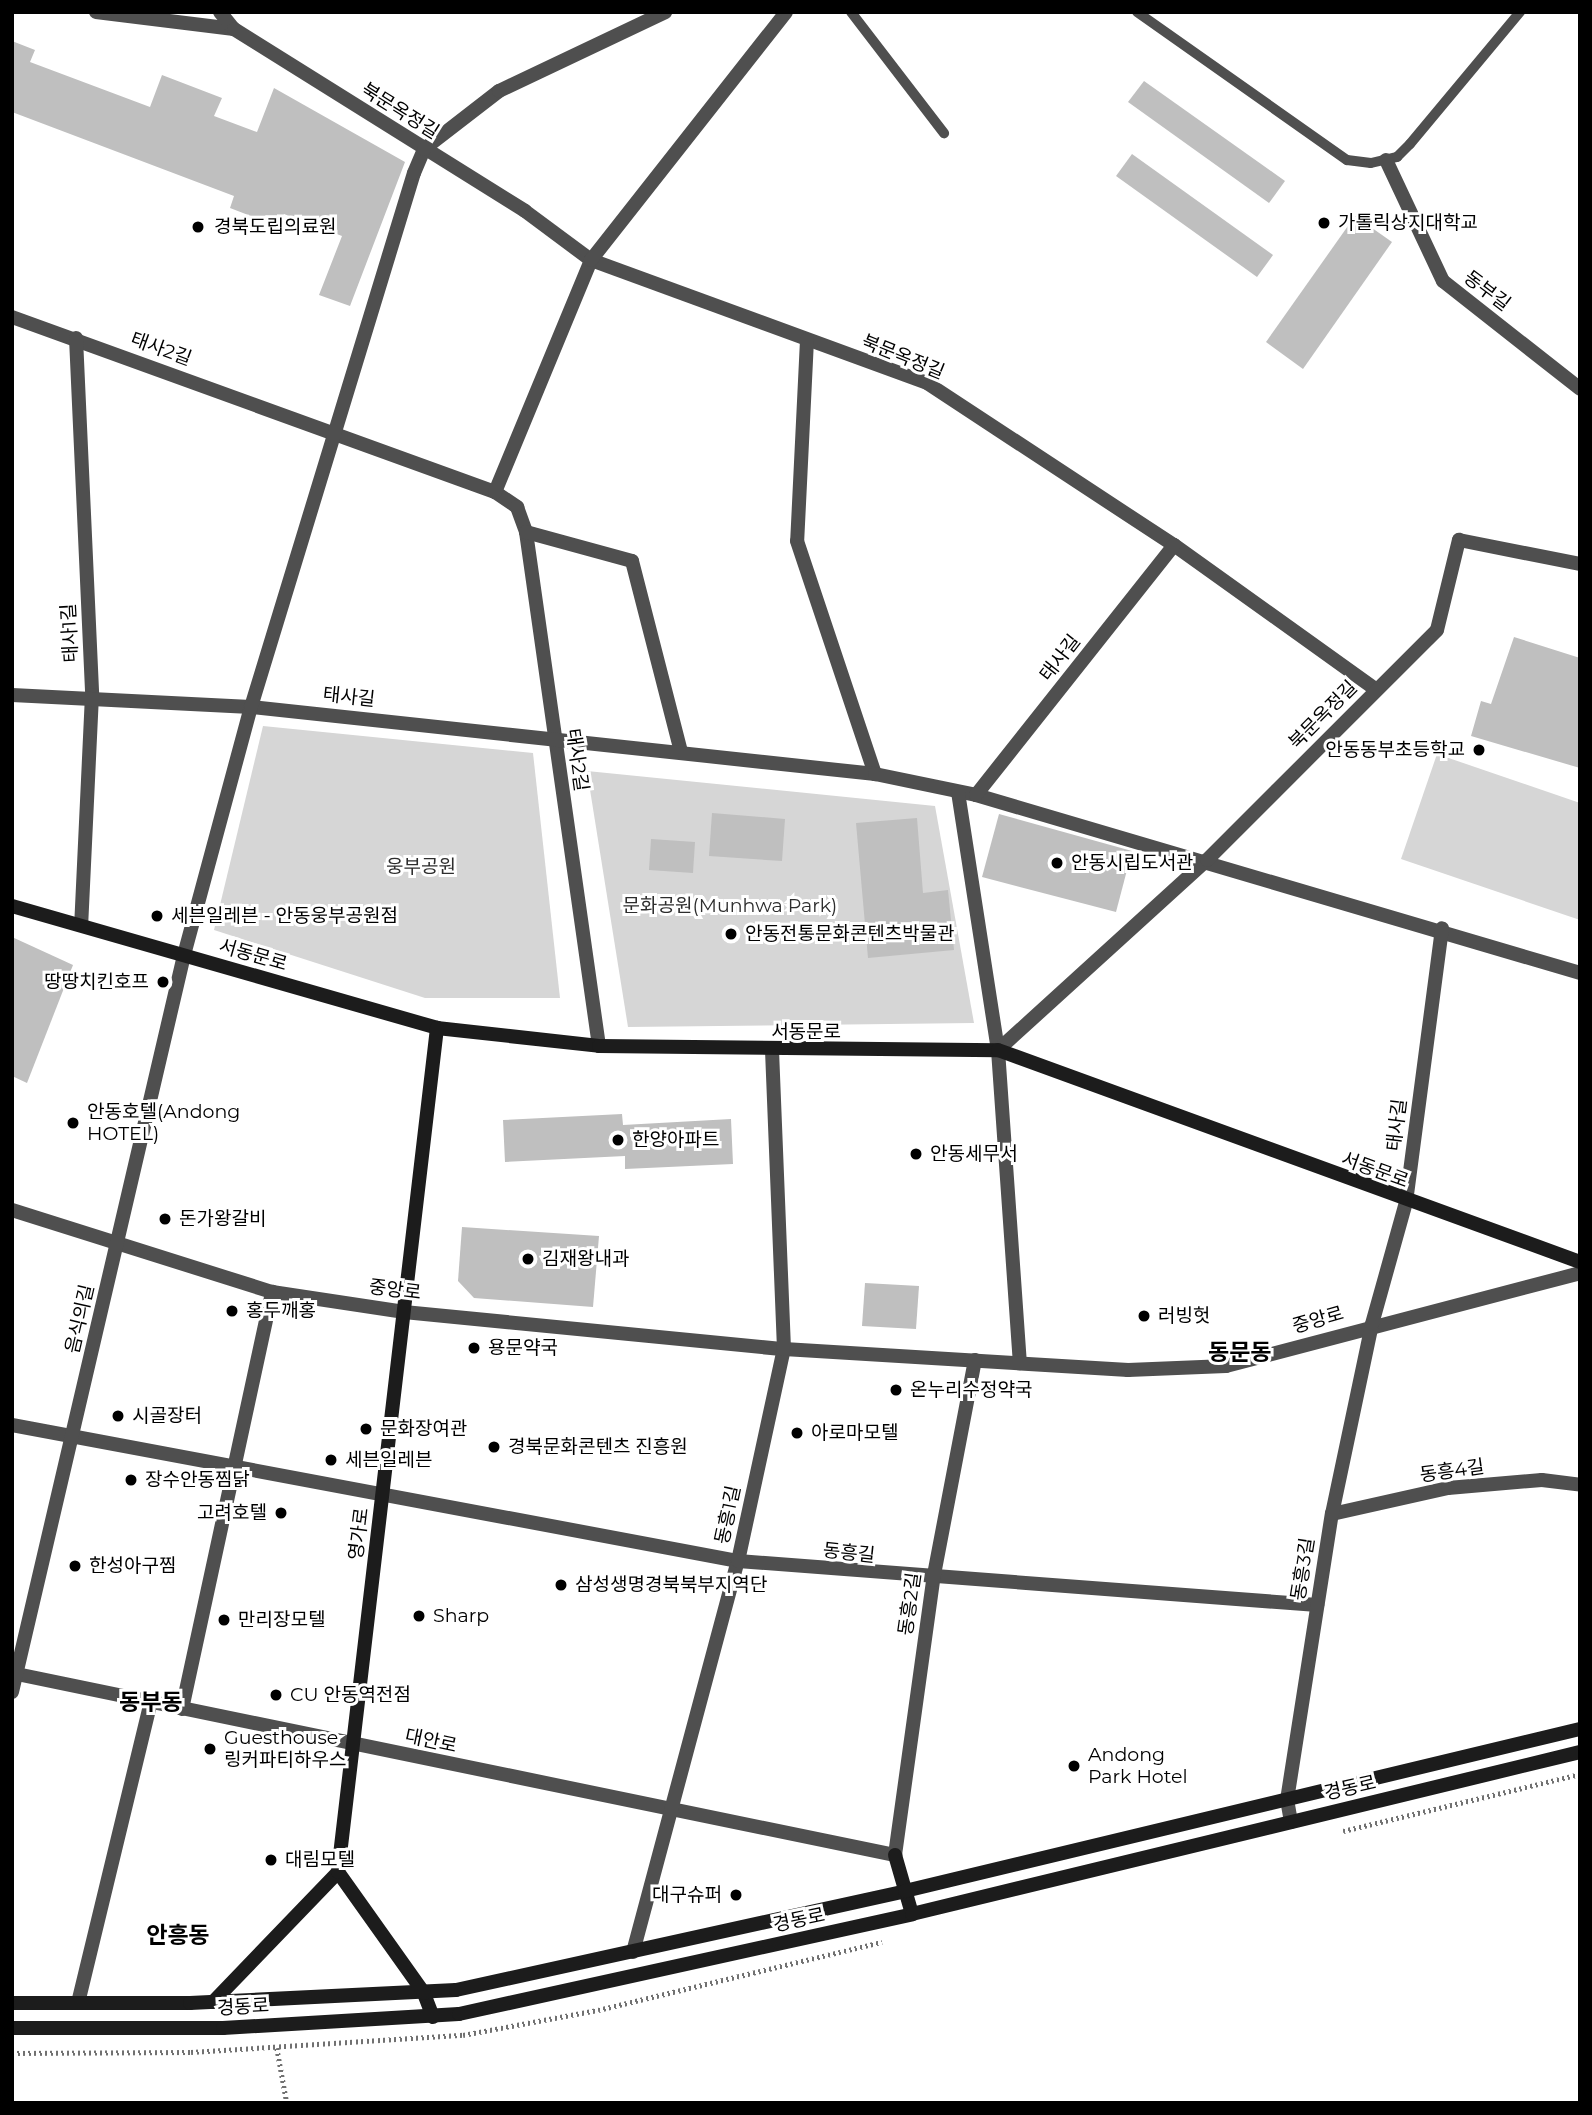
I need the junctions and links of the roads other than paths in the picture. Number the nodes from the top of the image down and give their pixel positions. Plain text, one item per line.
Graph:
1 (96, 12) edge
2 (220, 12) edge
3 (665, 12) edge
4 (786, 12) edge
5 (851, 12) edge
6 (1137, 12) edge
7 (1520, 12) edge
8 (234, 29) junction
9 (944, 133) dead end
10 (424, 149) junction
11 (1386, 160) junction
12 (591, 260) junction
13 (12, 317) edge
14 (76, 338) junction
15 (807, 340) junction
16 (1580, 389) edge
17 (335, 433) junction
18 (495, 492) junction
19 (526, 532) junction
20 (1174, 545) junction
21 (1580, 564) edge
22 (1375, 690) junction
23 (12, 695) edge
24 (92, 695) junction
25 (251, 707) junction
26 (555, 737) junction
27 (681, 752) junction
28 (876, 774) junction
29 (958, 792) junction
30 (976, 795) junction
31 (1207, 860) junction
32 (12, 905) edge
33 (80, 925) junction
34 (1442, 928) junction
35 (184, 955) junction
36 (1580, 972) edge
37 (437, 1028) junction
38 (599, 1046) junction
39 (998, 1050) junction
40 (772, 1051) junction
41 (1406, 1202) junction
42 (12, 1210) edge
43 (117, 1244) junction
44 (1580, 1262) edge
45 (1580, 1273) edge
46 (272, 1292) junction
47 (404, 1312) junction
48 (1372, 1325) junction
49 (784, 1349) junction
50 (975, 1360) junction
51 (1020, 1363) junction
52 (12, 1424) edge
53 (72, 1436) junction
54 (234, 1468) junction
55 (1580, 1485) edge
56 (382, 1499) junction
57 (1332, 1514) junction
58 (737, 1561) junction
59 (933, 1580) junction
60 (1317, 1605) junction
61 (14, 1674) edge
62 (12, 1692) edge
63 (151, 1702) junction
64 (182, 1709) junction
65 (1580, 1730) edge
66 (353, 1745) junction
67 (1580, 1752) edge
68 (1287, 1800) junction
69 (672, 1810) junction
70 (1291, 1822) junction
71 (895, 1855) junction
72 (338, 1872) junction
73 (905, 1891) junction
74 (912, 1914) junction
75 (633, 1952) junction
76 (424, 1993) junction
77 (213, 2001) junction
78 (12, 2003) edge
79 (78, 2003) junction
80 (433, 2017) junction
81 (12, 2028) edge

1 - 8 street
2 - 8 street, 북문옥정길
3 - 10 street
4 - 12 street
5 - 9 lane
6 - 11 lane
7 - 11 lane
8 - 10 street, 북문옥정길
10 - 12 street, 북문옥정길
10 - 17 street
11 - 16 street, 동부길
12 - 15 street, 북문옥정길
12 - 18 street
13 - 14 street, 태사2길
14 - 17 street, 태사2길
14 - 24 street, 태사1길
15 - 20 street, 북문옥정길
15 - 28 street
17 - 18 street, 태사2길
17 - 25 street, 음식의길
18 - 19 street, 태사2길
19 - 26 street, 태사2길
19 - 27 street
20 - 22 street, 북문옥정길
20 - 30 street, 태사길
21 - 22 street
22 - 31 street, 북문옥정길
23 - 24 street, 태사길
24 - 25 street, 태사길
24 - 33 street, 태사1길
25 - 26 street, 태사길
25 - 35 street, 음식의길
26 - 27 street, 태사길
26 - 38 street, 태사2길
27 - 28 street, 태사길
28 - 29 street, 태사길
29 - 30 street, 태사길
29 - 39 street
30 - 31 street, 태사길
31 - 34 street, 태사길
31 - 39 street
32 - 33 street, 서동문로
33 - 35 street, 서동문로
34 - 36 street, 태사길
34 - 41 street, 태사길
35 - 37 street, 서동문로
35 - 43 street, 음식의길
37 - 38 street, 서동문로
37 - 47 street, 영가로
38 - 40 street, 서동문로
39 - 40 street, 서동문로
39 - 41 street, 서동문로
39 - 51 street
40 - 49 street
41 - 44 street, 서동문로
41 - 48 street, 태사길
42 - 43 street, 중앙로
43 - 46 street, 중앙로
43 - 53 street, 음식의길
45 - 48 street, 중앙로
46 - 47 street, 중앙로
46 - 54 street
47 - 49 street, 중앙로
47 - 56 street, 영가로
48 - 51 street, 중앙로
48 - 57 street, 동흥3길
49 - 50 street, 중앙로
49 - 58 street, 동흥1길
50 - 51 street, 중앙로
50 - 59 street, 동흥2길
52 - 53 street, 동흥길
53 - 54 street, 동흥길
53 - 61 street, 음식의길
54 - 56 street, 동흥길
54 - 64 street
55 - 57 street, 동흥4길
56 - 58 street, 동흥길
56 - 66 street, 영가로
57 - 60 street, 동흥3길
58 - 59 street, 동흥길
58 - 69 street, 동흥1길
59 - 60 street, 동흥길
59 - 71 street, 동흥2길
60 - 68 street, 동흥3길
61 - 62 street, 음식의길
61 - 63 street, 대안로
63 - 64 street, 대안로
63 - 79 street
64 - 66 street, 대안로
65 - 68 street, 경동로
66 - 69 street, 대안로
66 - 72 street, 영가로
67 - 70 street, 경동로
68 - 70 street, 동흥3길
68 - 73 street, 경동로
69 - 71 street, 대안로
69 - 75 street
70 - 74 street, 경동로
71 - 73 street
72 - 76 street
72 - 77 street
73 - 74 street
73 - 75 street, 경동로
74 - 80 street, 경동로
75 - 76 street, 경동로
76 - 77 street, 경동로
76 - 80 street
77 - 79 street, 경동로
78 - 79 street, 경동로
80 - 81 street, 경동로

